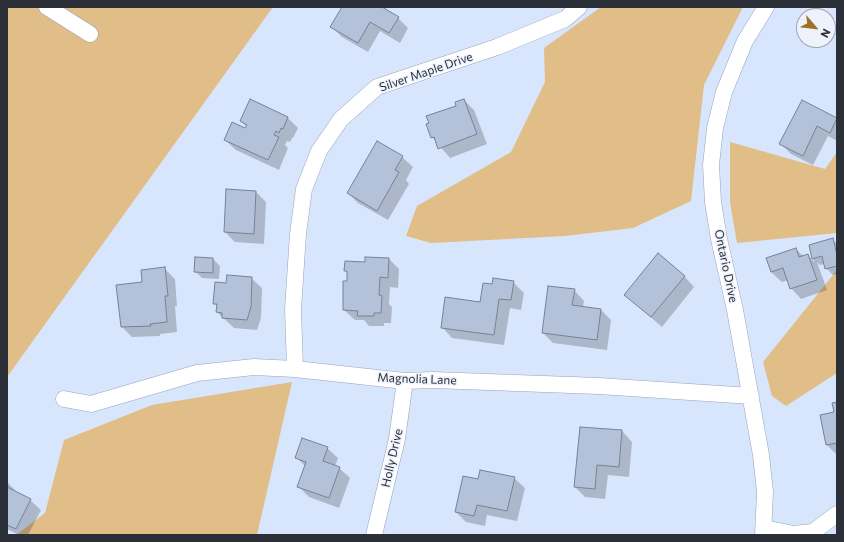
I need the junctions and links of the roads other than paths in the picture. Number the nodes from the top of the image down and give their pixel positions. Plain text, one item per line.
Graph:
1 (47, 7) edge
2 (579, 7) edge
3 (766, 7) edge
4 (90, 34) dead end
5 (295, 369) junction
6 (405, 381) junction
7 (751, 396) junction
8 (64, 399) dead end
9 (837, 514) edge
10 (764, 531) edge
11 (374, 535) edge

1 - 4 street
2 - 5 street, Silver Maple Drive
3 - 7 street, Ontario Drive
5 - 6 street, Magnolia Lane
5 - 8 street, Magnolia Lane
6 - 7 street, Magnolia Lane
6 - 11 street, Holly Drive
7 - 10 street, Ontario Drive
9 - 10 street

